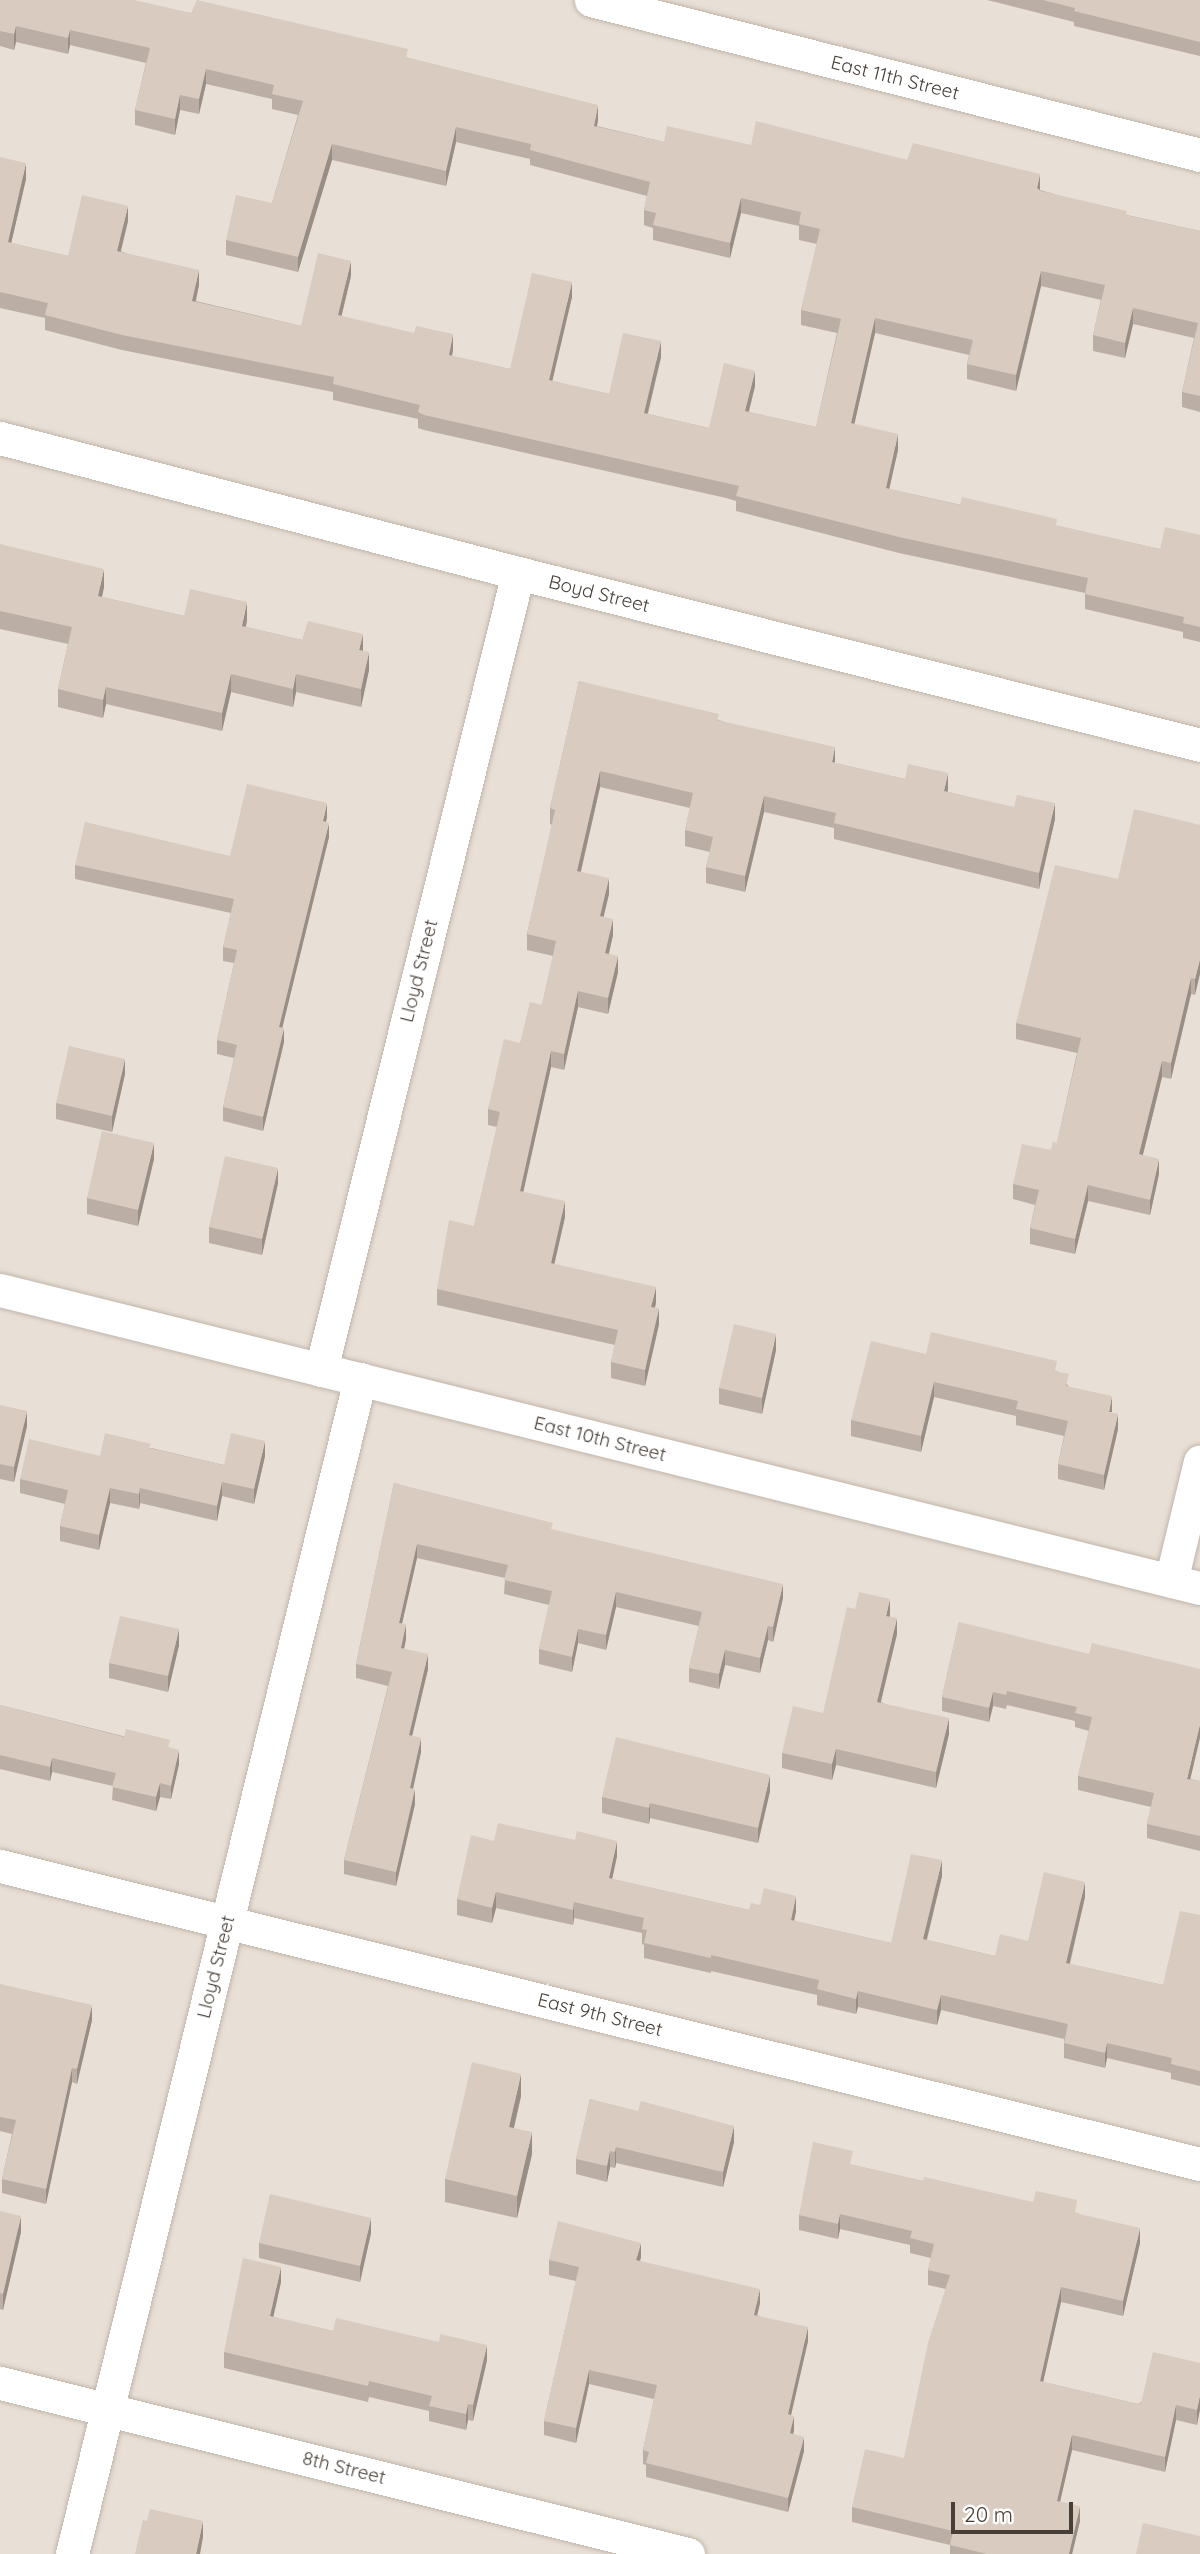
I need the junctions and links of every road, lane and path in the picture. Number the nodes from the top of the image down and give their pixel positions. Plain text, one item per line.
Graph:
1 (591, 0) edge
2 (1200, 155) edge
3 (0, 438) edge
4 (518, 573) junction
5 (1200, 745) edge
6 (0, 1290) edge
7 (321, 1370) junction
8 (360, 1379) junction
9 (1200, 1461) edge
10 (1185, 1584) edge
11 (0, 1867) edge
12 (227, 1923) junction
13 (1200, 2164) edge
14 (0, 2383) edge
15 (108, 2410) junction
16 (648, 2549) edge
17 (72, 2554) edge
18 (688, 2554) edge

1 - 2 street, East 11th Street
3 - 4 street, Boyd Street
4 - 5 street, Boyd Street
4 - 7 street, Lloyd Street
6 - 7 street, East 10th Street
7 - 8 street, East 10th Street
8 - 10 street, East 10th Street
8 - 12 street, Lloyd Street
9 - 10 street
11 - 12 street, East 9th Street
12 - 13 street, East 9th Street
12 - 15 street, Lloyd Street
14 - 15 street, 8th Street
15 - 16 street, 8th Street
15 - 17 street, Lloyd Street
16 - 18 street, 8th Street

